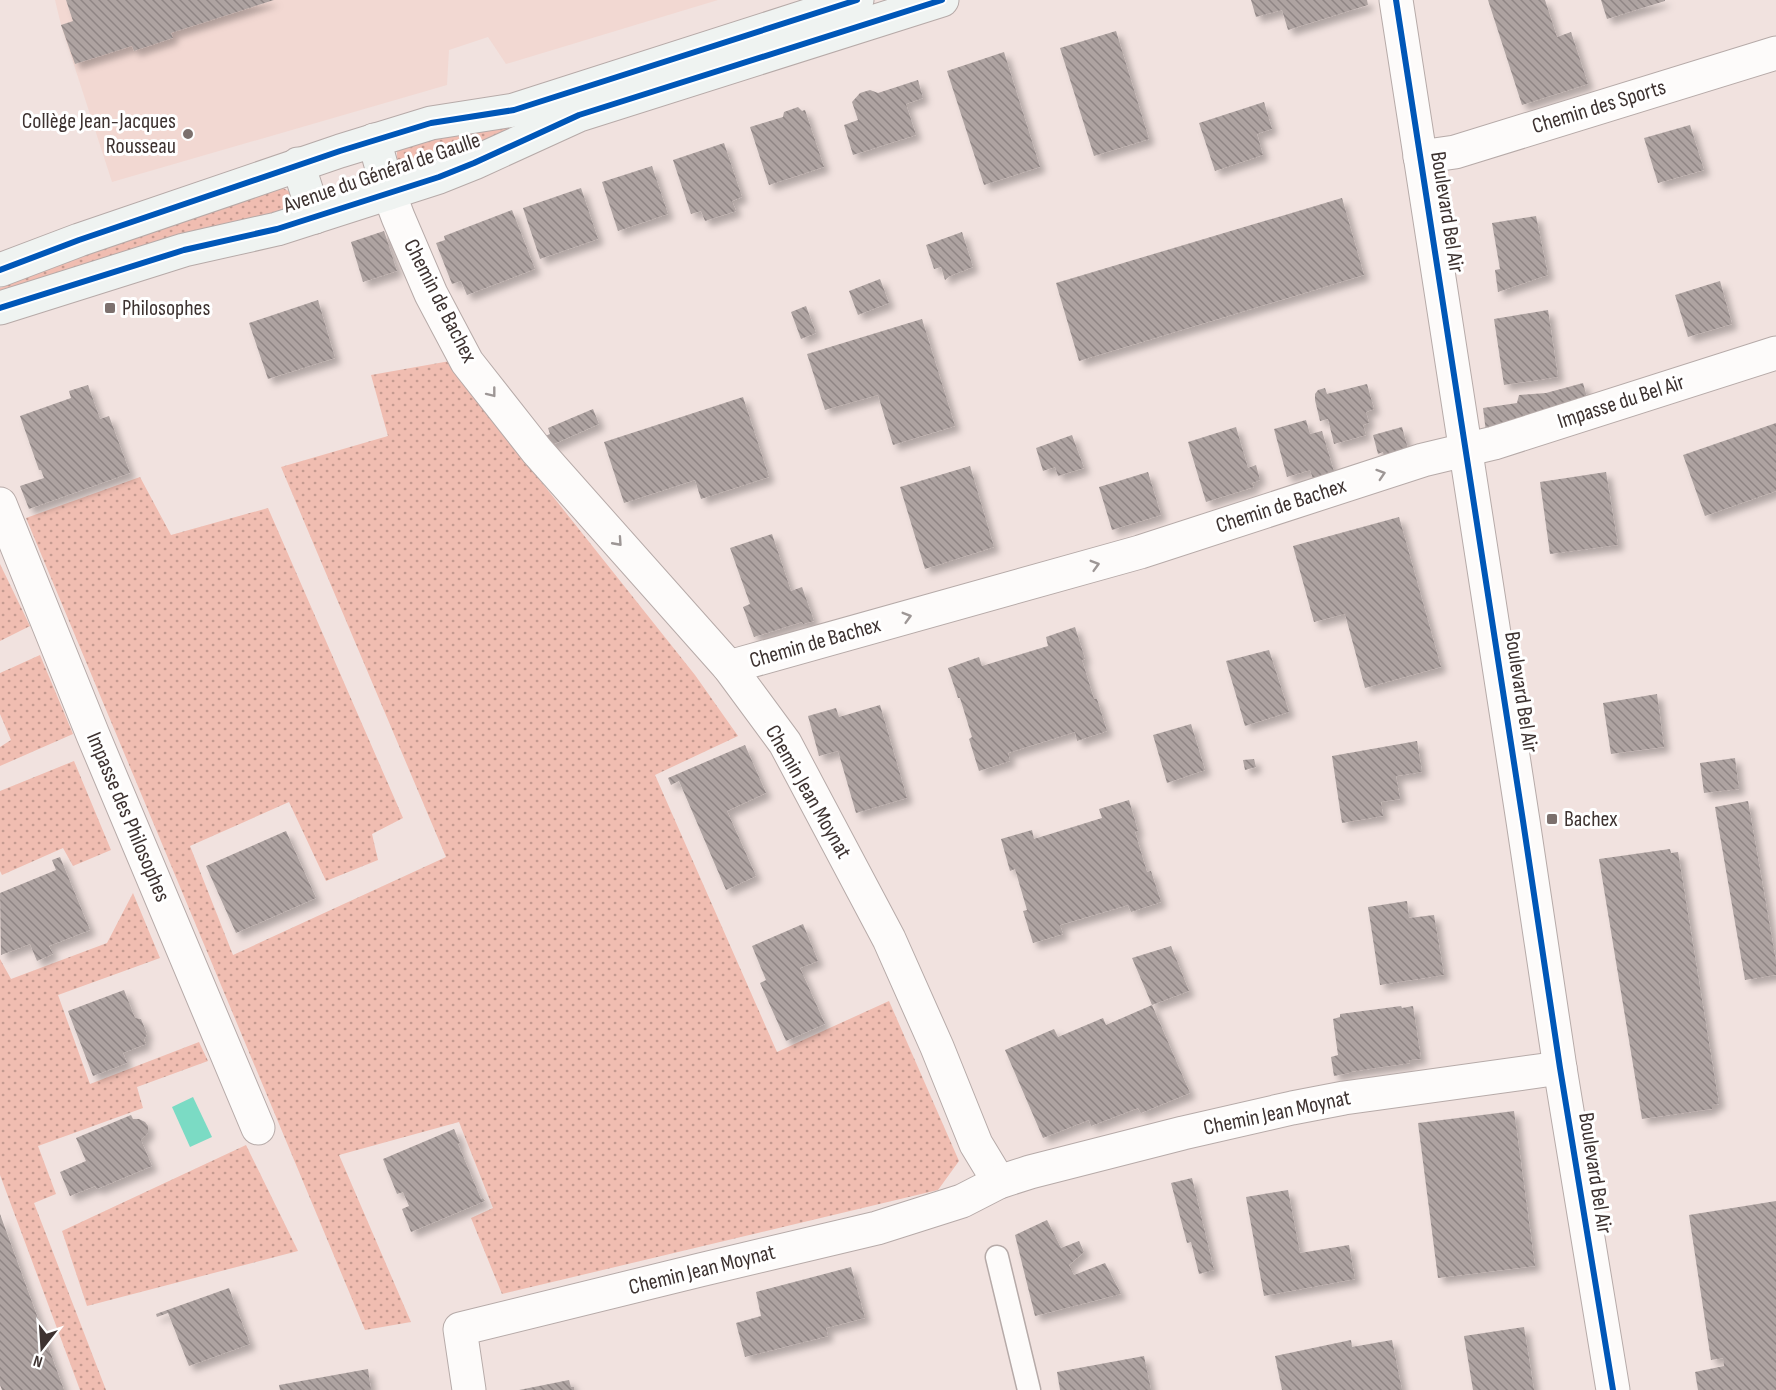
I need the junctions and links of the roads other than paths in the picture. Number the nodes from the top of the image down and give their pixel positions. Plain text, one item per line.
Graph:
1 (857, 0) edge
2 (942, 0) edge
3 (1396, 0) edge
4 (1776, 52) edge
5 (374, 140) junction
6 (1420, 157) junction
7 (298, 164) junction
8 (389, 193) junction
9 (315, 217) junction
10 (0, 270) edge
11 (0, 308) edge
12 (1776, 353) edge
13 (1465, 450) junction
14 (0, 504) edge
15 (729, 667) junction
16 (1560, 1068) junction
17 (258, 1128) dead end
18 (999, 1182) junction
19 (997, 1257) dead end
20 (468, 1390) edge
21 (1029, 1390) edge
22 (1613, 1390) edge

1 - 5 main road, Avenue du Général de Gaulle
2 - 8 main road, Avenue du Général de Gaulle
3 - 6 street, Boulevard Bel Air
4 - 6 street, Chemin des Sports
5 - 7 main road, Avenue du Général de Gaulle
5 - 8 main road
6 - 13 street, Boulevard Bel Air
7 - 9 main road
7 - 10 main road, Avenue du Général de Gaulle
8 - 9 main road, Avenue du Général de Gaulle
8 -> 15 street, Chemin de Bachex
9 - 11 main road, Avenue du Général de Gaulle
12 - 13 street, Impasse du Bel Air
15 -> 13 street, Chemin de Bachex
13 - 16 street, Boulevard Bel Air
14 - 17 street, Impasse des Philosophes
15 - 18 street, Chemin Jean Moynat
16 - 18 street, Chemin Jean Moynat
16 - 22 street, Boulevard Bel Air
18 - 20 street, Chemin Jean Moynat
19 - 21 lane

